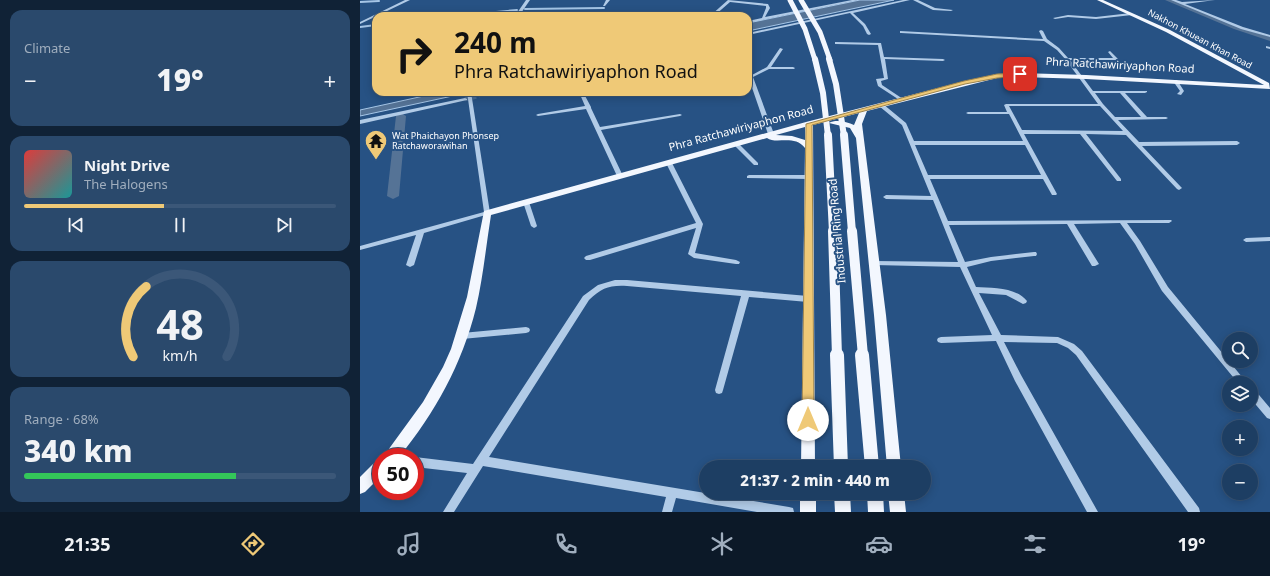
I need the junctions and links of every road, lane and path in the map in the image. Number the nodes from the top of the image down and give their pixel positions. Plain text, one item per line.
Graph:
1 (408, 0) edge
2 (528, 0) edge
3 (608, 0) edge
4 (790, 0) edge
5 (801, 0) edge
6 (857, 0) edge
7 (908, 0) edge
8 (915, 0) edge
9 (1099, 0) edge
10 (1108, 0) edge
11 (1173, 0) edge
12 (1213, 0) edge
13 (730, 1) edge
14 (1181, 3) junction
15 (604, 5) dead end
16 (951, 10) dead end
17 (382, 12) edge
18 (520, 12) edge
19 (717, 12) edge
20 (850, 12) junction
21 (1131, 14) junction
22 (372, 17) edge
23 (1055, 18) dead end
24 (763, 19) junction
25 (752, 21) edge
26 (361, 22) edge
27 (1041, 31) dead end
28 (901, 32) dead end
29 (752, 33) edge
30 (869, 34) dead end
31 (1270, 36) edge
32 (1045, 40) junction
33 (836, 42) dead end
34 (781, 49) dead end
35 (1110, 52) dead end
36 (883, 58) junction
37 (1067, 59) junction
38 (943, 60) dead end
39 (768, 68) junction
40 (793, 68) dead end
41 (752, 74) edge
42 (1080, 76) junction
43 (1270, 79) edge
44 (752, 81) edge
45 (1175, 81) junction
46 (1270, 86) edge
47 (1091, 92) junction
48 (1121, 92) junction
49 (1145, 92) dead end
50 (1179, 94) dead end
51 (468, 96) edge
52 (583, 96) edge
53 (901, 100) junction
54 (1100, 105) junction
55 (881, 106) junction
56 (589, 107) junction
57 (864, 110) junction
58 (968, 113) dead end
59 (1010, 113) junction
60 (680, 115) dead end
61 (538, 116) dead end
62 (1146, 118) junction
63 (1166, 118) dead end
64 (1114, 119) junction
65 (360, 122) edge
66 (809, 124) junction
67 (600, 129) junction
68 (1022, 132) junction
69 (1082, 133) junction
70 (1127, 133) junction
71 (771, 134) junction
72 (810, 136) junction
73 (756, 138) junction
74 (912, 143) junction
75 (1027, 143) junction
76 (1237, 143) dead end
77 (736, 144) junction
78 (1137, 144) junction
79 (809, 148) junction
80 (861, 151) junction
81 (669, 163) junction
82 (756, 164) dead end
83 (620, 176) junction
84 (749, 177) dead end
85 (809, 177) junction
86 (926, 177) junction
87 (1044, 177) junction
88 (1119, 180) dead end
89 (1179, 188) dead end
90 (1054, 194) dead end
91 (886, 197) dead end
92 (935, 198) junction
93 (526, 202) junction
94 (487, 213) junction
95 (1169, 221) dead end
96 (1122, 222) junction
97 (946, 223) junction
98 (1070, 223) junction
99 (700, 224) junction
100 (534, 226) dead end
101 (421, 231) junction
102 (1270, 239) edge
103 (1246, 240) dead end
104 (360, 248) edge
105 (1034, 254) dead end
106 (588, 258) dead end
107 (736, 262) dead end
108 (874, 263) junction
109 (1095, 264) dead end
110 (410, 265) dead end
111 (963, 265) junction
112 (974, 290) junction
113 (746, 293) junction
114 (808, 299) junction
115 (1023, 301) dead end
116 (526, 330) dead end
117 (462, 336) junction
118 (997, 338) junction
119 (941, 340) dead end
120 (1237, 376) edge
121 (719, 390) dead end
122 (1258, 400) edge
123 (1270, 415) edge
124 (397, 448) edge
125 (808, 460) edge
126 (841, 460) edge
127 (871, 460) edge
128 (893, 460) edge
129 (424, 462) edge
130 (478, 465) junction
131 (372, 475) edge
132 (360, 487) edge
133 (672, 493) junction
134 (808, 500) edge
135 (842, 500) edge
136 (875, 500) edge
137 (897, 500) edge
138 (448, 512) edge
139 (667, 512) edge
140 (789, 512) edge
141 (808, 512) edge
142 (843, 512) edge
143 (876, 512) edge
144 (898, 512) edge
145 (1093, 512) edge
146 (1195, 512) edge

1 - 17 street
2 - 18 street
3 - 15 street
4 - 126 main road, Industrial Ring Road, bridge
5 - 127 main road, Industrial Ring Road, bridge
6 - 24 street
7 - 20 street
8 - 16 street
9 - 21 main road, Nakhon Khuean Khan Road
10 - 43 main road, Nakhon Khuean Khan Road
11 - 14 street
12 - 14 street
13 - 19 street
13 - 24 street
14 - 31 street
20 - 29 street
20 - 30 street
21 - 23 street
21 - 46 main road, Nakhon Khuean Khan Road
22 - 26 street
24 - 25 street
27 - 32 street
28 - 32 street
32 - 37 street
33 - 36 street
34 - 39 street
35 - 37 street
36 - 38 street
36 - 53 street
37 - 42 street
39 - 40 street
39 - 41 street
42 - 45 main road, Phra Ratchawiriyaphon Road
42 - 47 street
42 - 53 main road, Phra Ratchawiriyaphon Road
44 - 71 street
45 - 46 main road, Phra Ratchawiriyaphon Road
45 - 50 street
47 - 48 street
47 - 54 street
48 - 49 street
48 - 62 street
51 - 65 street
51 - 94 street
52 - 56 street
53 - 55 main road, Phra Ratchawiriyaphon Road
54 - 59 street
54 - 64 street
55 - 57 main road, Phra Ratchawiriyaphon Road
55 - 74 street
56 - 61 street
56 - 67 street
57 - 66 main road, Phra Ratchawiriyaphon Road
57 - 80 main road
58 - 59 street
59 - 68 street
60 - 67 street
62 - 63 street
62 - 64 street
64 - 70 street
66 - 71 main road, Phra Ratchawiriyaphon Road
66 - 72 main road
67 - 83 street
68 - 69 street
68 - 75 street
69 - 70 street
69 - 88 street
70 - 78 street
71 - 73 main road, Phra Ratchawiriyaphon Road
72 - 79 main road
72 - 80 main road
73 - 77 main road, Phra Ratchawiriyaphon Road
73 - 79 main road
74 - 75 street
74 - 86 street
75 - 87 street
76 - 78 street
77 - 81 main road, Phra Ratchawiriyaphon Road
77 - 82 street
78 - 89 street
79 - 85 main road
80 - 108 main road
81 - 83 main road, Phra Ratchawiriyaphon Road
81 - 99 street
83 - 93 main road, Phra Ratchawiriyaphon Road
84 - 85 street
85 - 114 main road
86 - 87 street
86 - 92 street
87 - 90 street
91 - 92 street
92 - 97 street
93 - 94 main road, Phra Ratchawiriyaphon Road
93 - 100 street
94 - 101 street
94 - 117 main road
95 - 96 street
96 - 98 street
96 - 120 street
97 - 98 street
97 - 111 street
98 - 109 street
99 - 106 street
99 - 107 street
101 - 104 street
101 - 110 street
102 - 103 street
105 - 111 street
108 - 111 street
108 - 128 main road
111 - 112 street
112 - 115 street
112 - 118 street
113 - 114 street
113 - 121 street
113 - 130 street
114 - 125 main road
116 - 117 street
117 - 124 main road
118 - 119 street
118 - 145 street
118 - 146 street
122 - 123 street
129 - 130 street
130 - 133 street
130 - 138 street
131 - 132 main road
133 - 139 street
133 - 140 street
134 - 141 main road
135 - 142 main road
136 - 143 main road
137 - 144 main road

